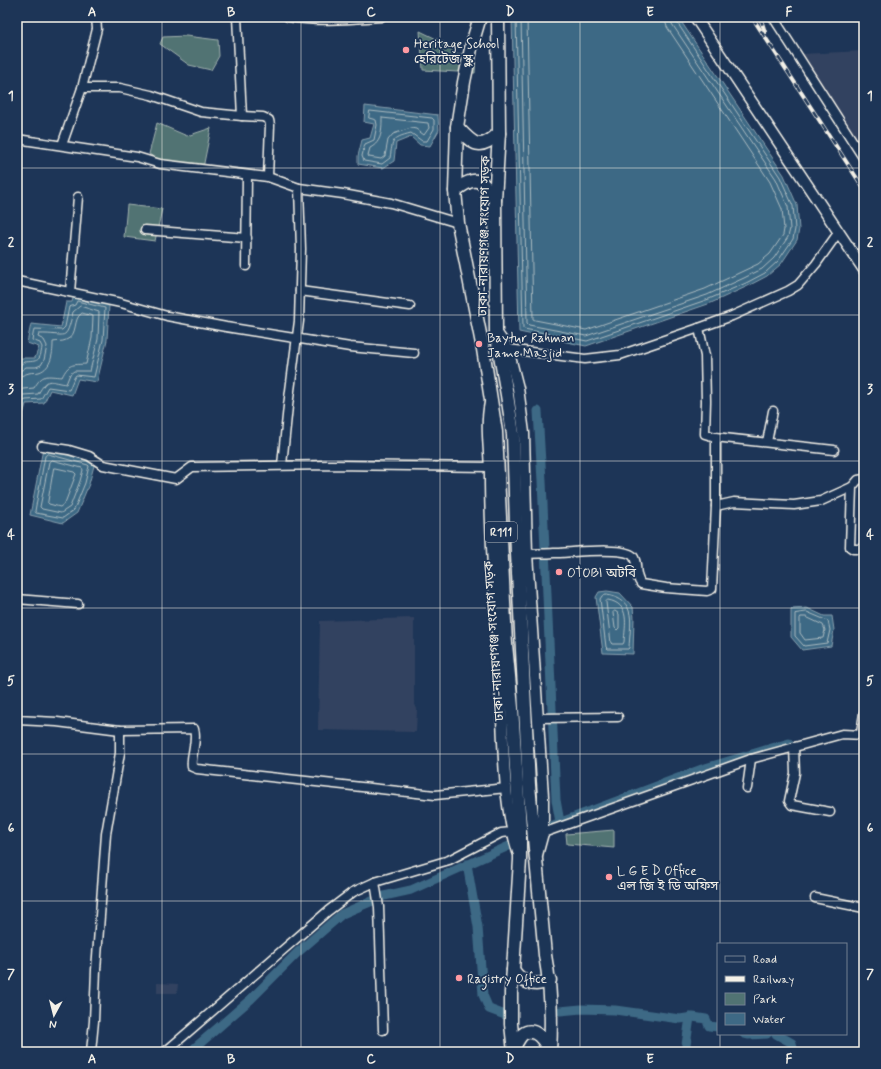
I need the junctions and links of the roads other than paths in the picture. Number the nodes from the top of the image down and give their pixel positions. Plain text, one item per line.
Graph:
1 (96, 17) edge
2 (237, 17) edge
3 (288, 17) edge
4 (381, 17) edge
5 (480, 17) edge
6 (498, 17) edge
7 (695, 17) edge
8 (773, 17) edge
9 (82, 88) junction
10 (242, 116) junction
11 (457, 127) junction
12 (499, 133) junction
13 (17, 139) edge
14 (62, 145) junction
15 (864, 159) edge
16 (247, 176) junction
17 (268, 177) junction
18 (299, 188) junction
19 (455, 190) junction
20 (78, 197) dead end
21 (495, 200) junction
22 (458, 223) junction
23 (145, 230) dead end
24 (838, 233) junction
25 (247, 238) junction
26 (246, 266) dead end
27 (864, 270) edge
28 (17, 281) edge
29 (300, 291) junction
30 (70, 292) junction
31 (410, 306) dead end
32 (699, 328) junction
33 (496, 332) junction
34 (297, 339) junction
35 (508, 349) junction
36 (414, 352) dead end
37 (491, 397) junction
38 (773, 411) dead end
39 (714, 437) junction
40 (767, 442) junction
41 (42, 446) dead end
42 (834, 450) dead end
43 (282, 465) junction
44 (490, 467) junction
45 (864, 480) edge
46 (852, 487) junction
47 (716, 506) junction
48 (864, 549) edge
49 (531, 553) junction
50 (17, 599) edge
51 (78, 604) dead end
52 (864, 713) edge
53 (618, 717) dead end
54 (541, 718) junction
55 (17, 720) edge
56 (120, 730) junction
57 (863, 734) edge
58 (794, 747) junction
59 (751, 759) junction
60 (507, 788) junction
61 (747, 788) dead end
62 (830, 812) dead end
63 (512, 832) junction
64 (543, 833) junction
65 (520, 860) junction
66 (535, 861) junction
67 (375, 883) junction
68 (815, 898) dead end
69 (864, 908) edge
70 (514, 970) junction
71 (550, 980) junction
72 (383, 1030) dead end
73 (514, 1050) edge
74 (550, 1051) edge
75 (91, 1052) edge
76 (165, 1052) edge

1 - 9 street
2 - 10 street
3 - 4 street
5 - 11 main road, ঢাকা-নারায়ণগঞ্জ সংযোগ সড়ক / R111
6 - 12 main road, ঢাকা-নারায়ণগঞ্জ সংযোগ সড়ক / R111
7 - 24 street
8 - 15 street
9 - 10 street
9 - 14 street
10 - 17 street
11 - 12 main road
11 - 19 main road, ঢাকা-নারায়ণগঞ্জ সংযোগ সড়ক / R111
12 - 21 main road, ঢাকা-নারায়ণগঞ্জ সংযোগ সড়ক / R111
13 - 14 street
14 - 16 street
16 - 17 street
16 - 25 street
17 - 18 street
18 - 22 street
18 - 29 street
19 - 21 main road
19 - 22 main road, ঢাকা-নারায়ণগঞ্জ সংযোগ সড়ক / R111
20 - 30 street
21 - 33 main road, ঢাকা-নারায়ণগঞ্জ সংযোগ সড়ক / R111
22 - 37 main road, ঢাকা-নারায়ণগঞ্জ সংযোগ সড়ক / R111
23 - 25 street
24 - 27 street
24 - 32 street
25 - 26 street
28 - 30 street
29 - 31 street
29 - 34 street
30 - 34 street
32 - 35 street
32 - 39 street
33 - 35 street
33 - 66 main road, ঢাকা-নারায়ণগঞ্জ সংযোগ সড়ক / R111
34 - 36 street
34 - 43 street
35 - 49 street
37 - 44 street
37 - 65 main road, ঢাকা-নারায়ণগঞ্জ সংযোগ সড়ক / R111
38 - 40 street
39 - 40 street
39 - 47 street
40 - 42 street
41 - 43 street
43 - 44 street
44 - 60 street
45 - 46 street
46 - 47 street
46 - 48 street
47 - 49 street
49 - 54 street
50 - 51 street
52 - 57 street
53 - 54 street
54 - 64 street
55 - 56 street
56 - 60 street
56 - 75 street
57 - 58 street
58 - 59 street
58 - 62 street
59 - 61 street
59 - 64 street
60 - 63 street
63 - 65 street
63 - 67 street
64 - 66 street
65 - 70 main road, ঢাকা-নারায়ণগঞ্জ সংযোগ সড়ক / R111
66 - 71 main road, ঢাকা-নারায়ণগঞ্জ সংযোগ সড়ক / R111
67 - 72 street
67 - 76 street
68 - 69 street
70 - 71 main road
70 - 73 main road, ঢাকা-নারায়ণগঞ্জ সংযোগ সড়ক / R111
71 - 74 main road, ঢাকা-নারায়ণগঞ্জ সংযোগ সড়ক / R111
73 - 74 main road

